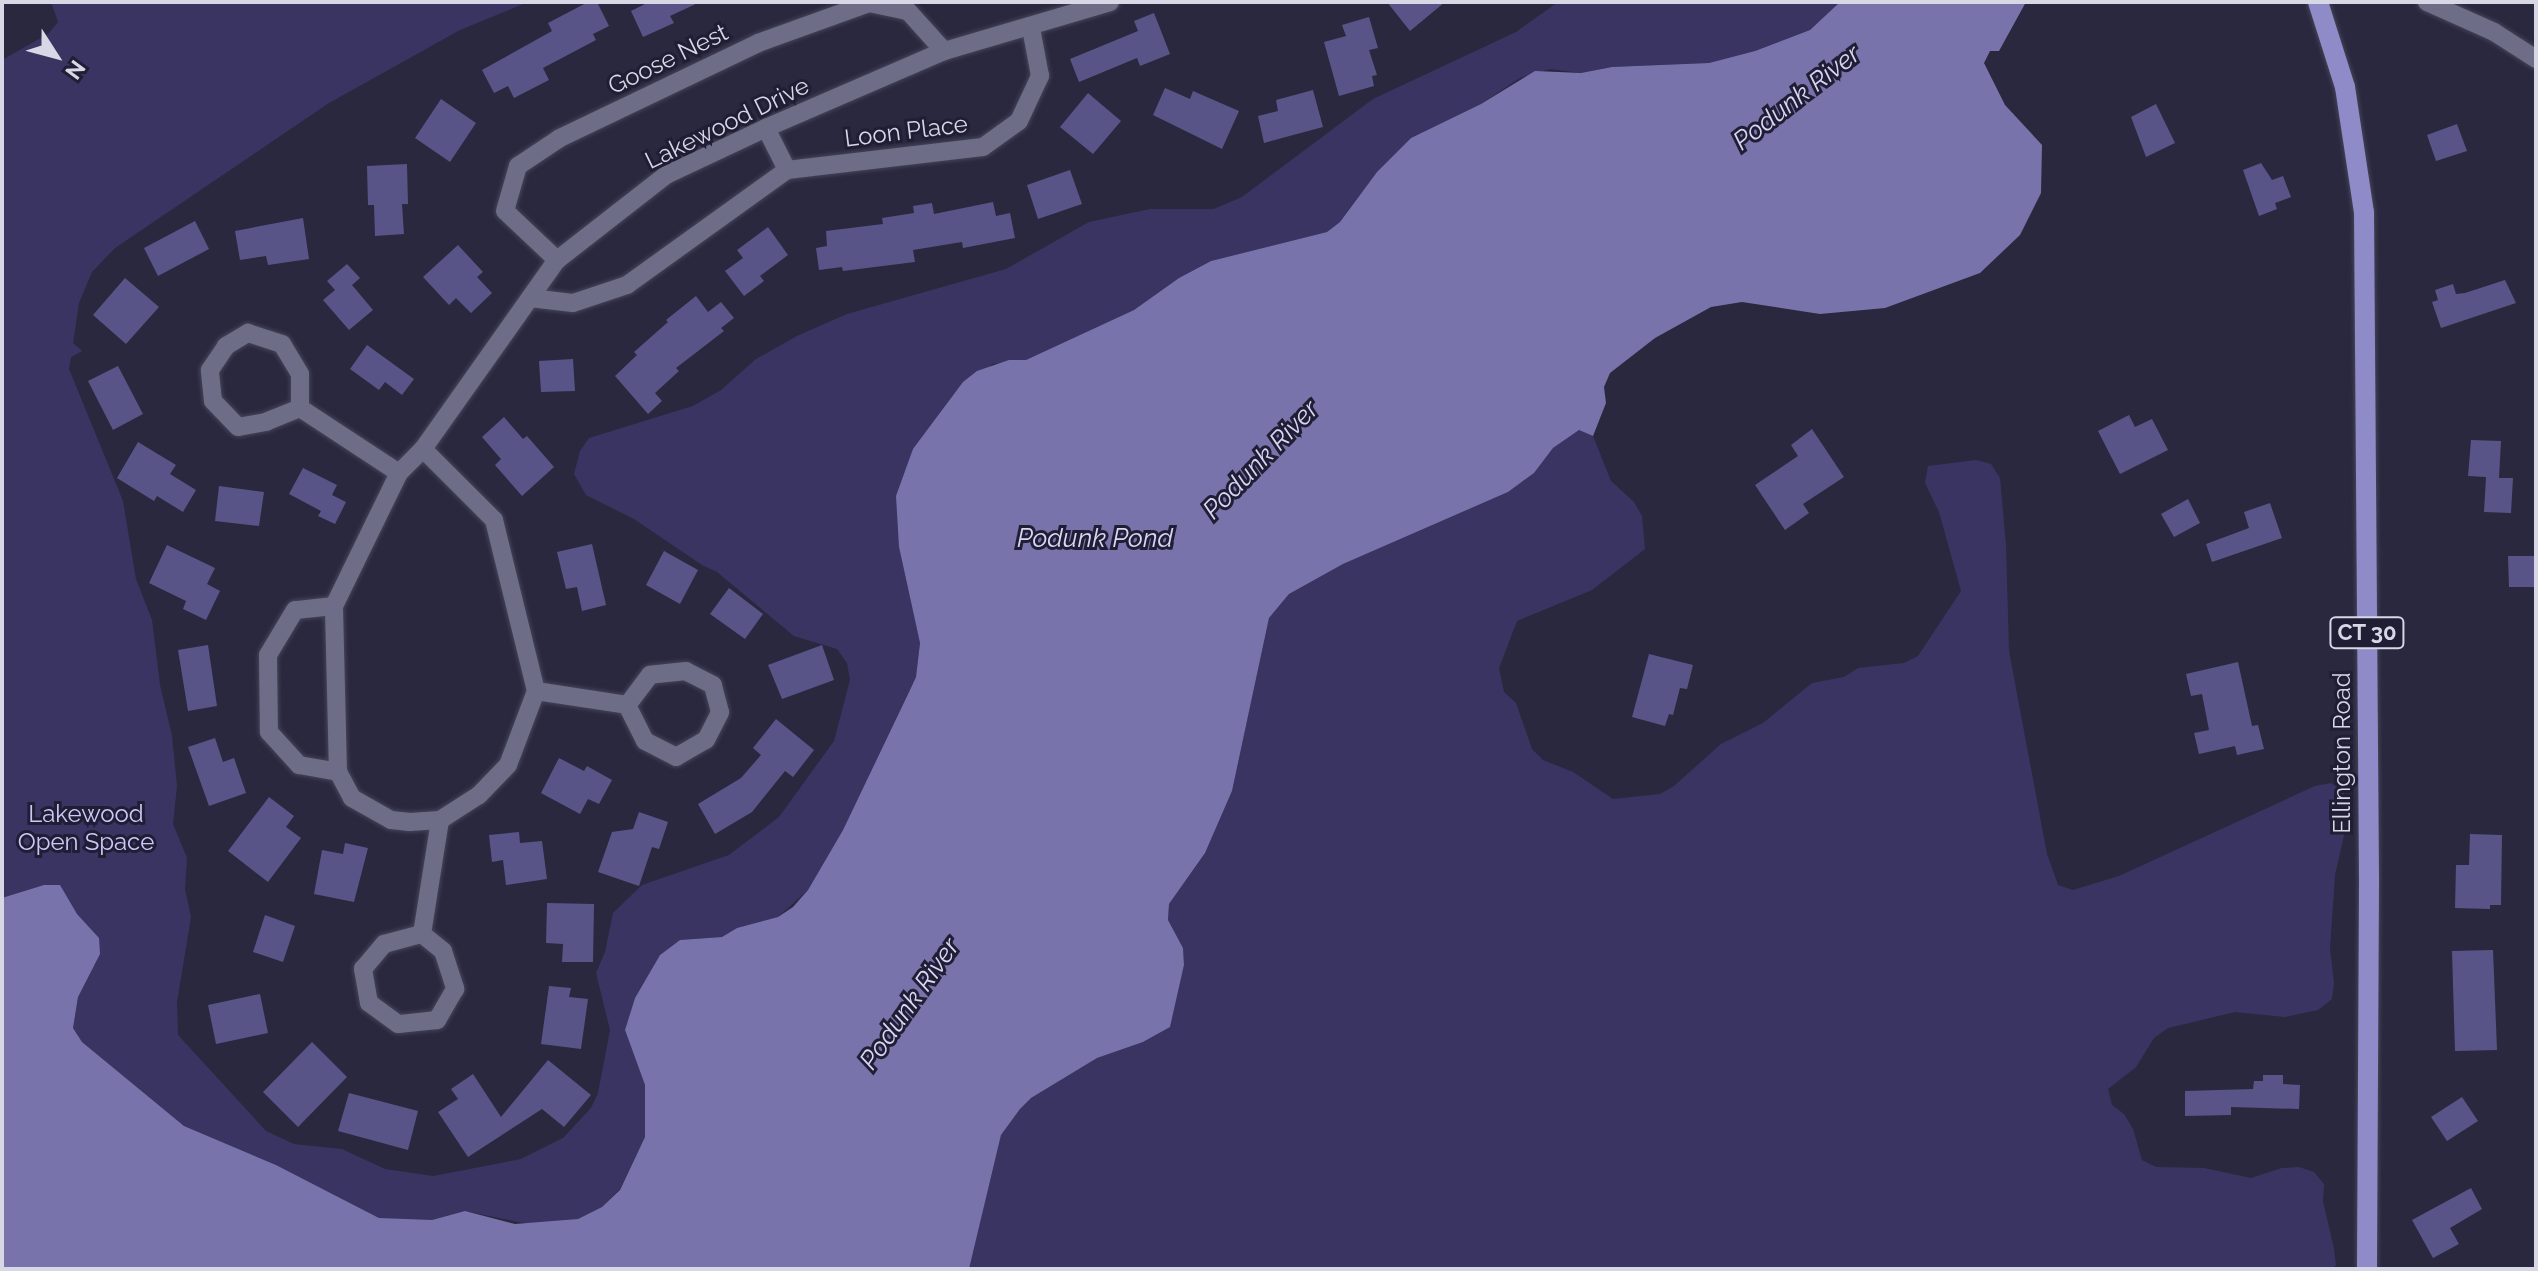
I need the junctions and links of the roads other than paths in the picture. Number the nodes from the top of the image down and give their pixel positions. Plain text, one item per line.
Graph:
1 (1110, 2) edge
2 (2318, 2) edge
3 (2427, 2) edge
4 (1031, 28) junction
5 (944, 51) junction
6 (2536, 59) edge
7 (766, 128) junction
8 (787, 170) junction
9 (557, 260) junction
10 (530, 298) junction
11 (300, 408) junction
12 (423, 449) junction
13 (399, 473) junction
14 (334, 606) junction
15 (536, 691) junction
16 (627, 705) junction
17 (338, 772) junction
18 (440, 820) junction
19 (422, 934) junction
20 (2367, 1269) edge

1 - 4 street, Lakewood Drive
2 - 20 main road, Ellington Road / CT 30
3 - 6 street
4 - 5 street, Lakewood Drive
4 - 8 street, Loon Place
5 - 7 street, Lakewood Drive
5 - 9 street, Goose Nest
7 - 8 street
7 - 9 street, Lakewood Drive
8 - 10 street, Loon Place
9 - 10 street, Lakewood Drive
10 - 12 street, Lakewood Drive
11 - 11 street
11 - 13 street
12 - 13 street, Lakewood Drive
12 - 15 street
13 - 14 street, Lakewood Drive
14 - 17 street, Lakewood Drive
14 - 17 street
15 - 16 street
15 - 18 street
16 - 16 street
17 - 18 street
18 - 19 street
19 - 19 street

